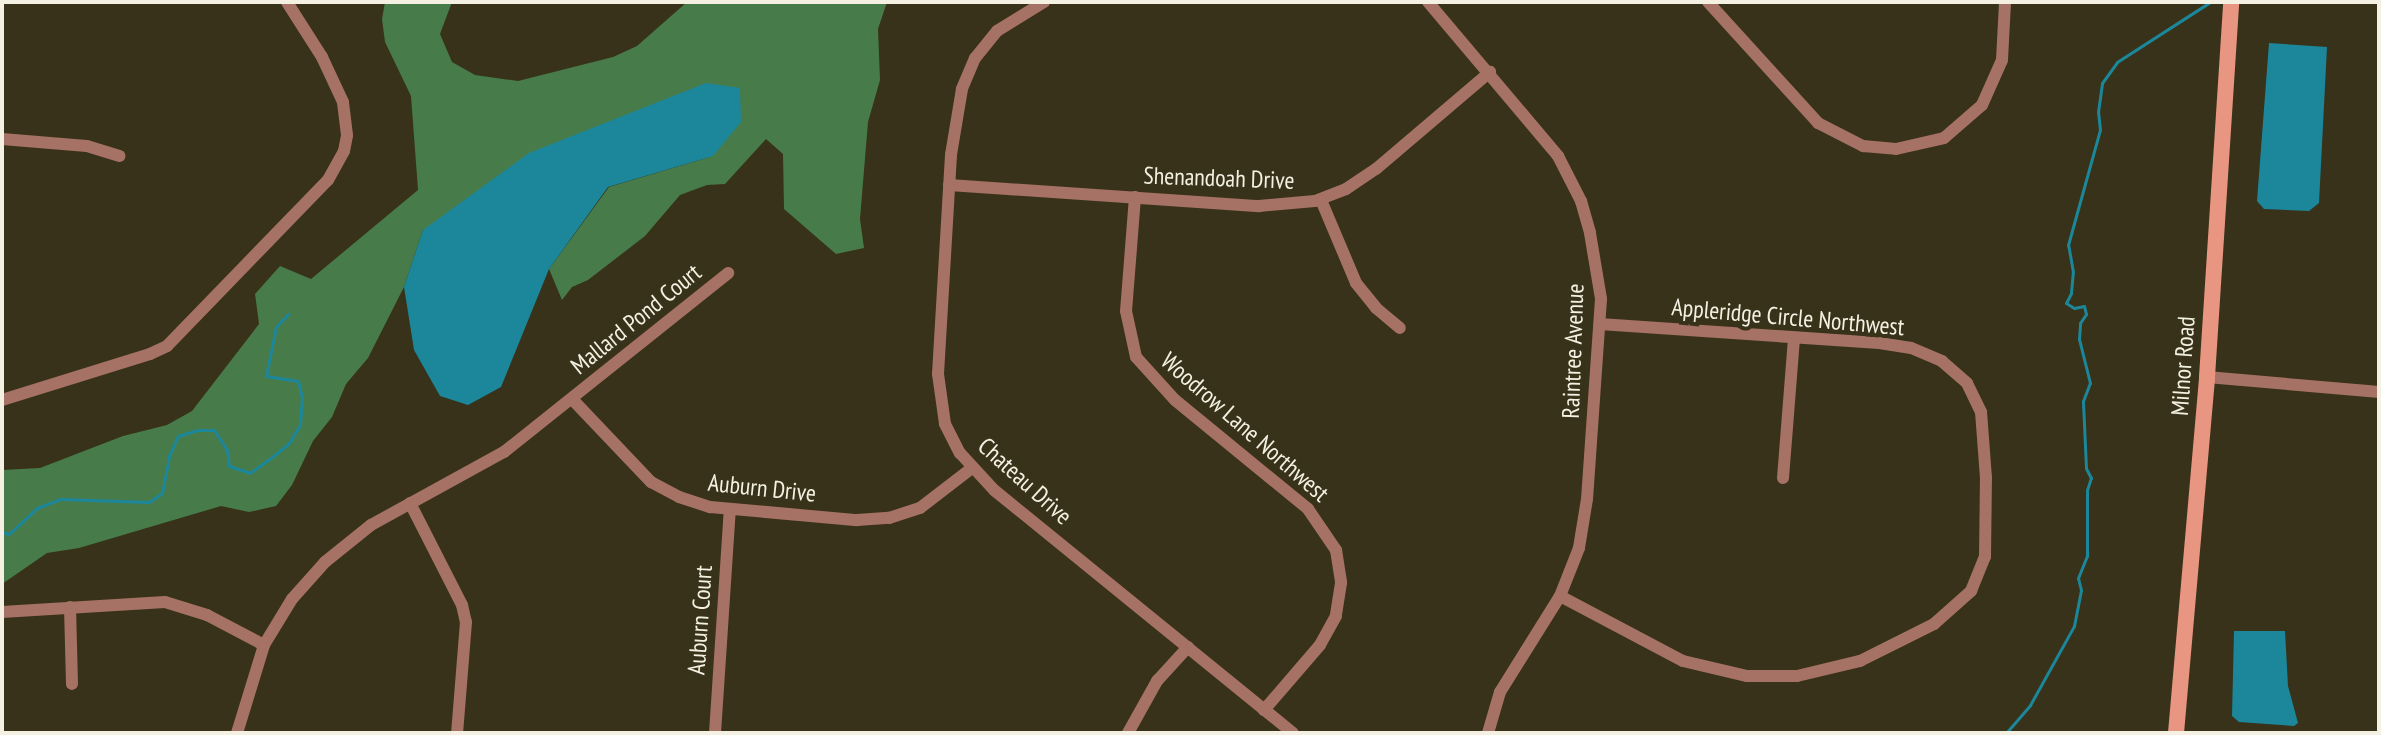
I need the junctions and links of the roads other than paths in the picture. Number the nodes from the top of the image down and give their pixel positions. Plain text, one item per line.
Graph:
1 (287, 2) edge
2 (1044, 2) edge
3 (1428, 2) edge
4 (1708, 2) edge
5 (2005, 2) edge
6 (2231, 2) edge
7 (1490, 72) junction
8 (2, 139) edge
9 (119, 156) dead end
10 (949, 185) junction
11 (1135, 197) junction
12 (1321, 200) junction
13 (728, 273) dead end
14 (1600, 324) junction
15 (1400, 328) dead end
16 (1794, 338) junction
17 (2207, 377) junction
18 (2379, 392) edge
19 (572, 399) junction
20 (2, 400) edge
21 (972, 468) junction
22 (1783, 478) dead end
23 (410, 503) junction
24 (730, 510) junction
25 (1560, 596) junction
26 (70, 607) junction
27 (2, 612) edge
28 (264, 645) junction
29 (1188, 647) junction
30 (72, 684) dead end
31 (1264, 710) junction
32 (237, 733) edge
33 (457, 733) edge
34 (715, 733) edge
35 (1128, 733) edge
36 (1293, 733) edge
37 (1488, 733) edge
38 (2176, 733) edge

1 - 20 street
2 - 10 street, Chateau Drive
3 - 7 street, Raintree Avenue
4 - 5 street
6 - 17 main road, Milnor Road
7 - 12 street, Shenandoah Drive
7 - 14 street, Raintree Avenue
8 - 9 street
10 - 11 street, Shenandoah Drive
10 - 21 street, Chateau Drive
11 - 12 street, Shenandoah Drive
11 - 31 street, Woodrow Lane Northwest
12 - 15 street
13 - 19 street, Mallard Pond Court
14 - 16 street, Appleridge Circle Northwest
14 - 25 street, Raintree Avenue
16 - 22 street
16 - 25 street, Appleridge Circle Northwest
17 - 18 street
17 - 38 main road, Milnor Road
19 - 23 street, Mallard Pond Court
19 - 24 street, Auburn Drive
21 - 24 street, Auburn Drive
21 - 29 street, Chateau Drive
23 - 28 street, Mallard Pond Court
23 - 33 street
24 - 34 street, Auburn Court
25 - 37 street, Raintree Avenue
26 - 27 street
26 - 28 street
26 - 30 street
28 - 32 street, Mallard Pond Court
29 - 31 street, Chateau Drive
29 - 35 street
31 - 36 street, Chateau Drive

